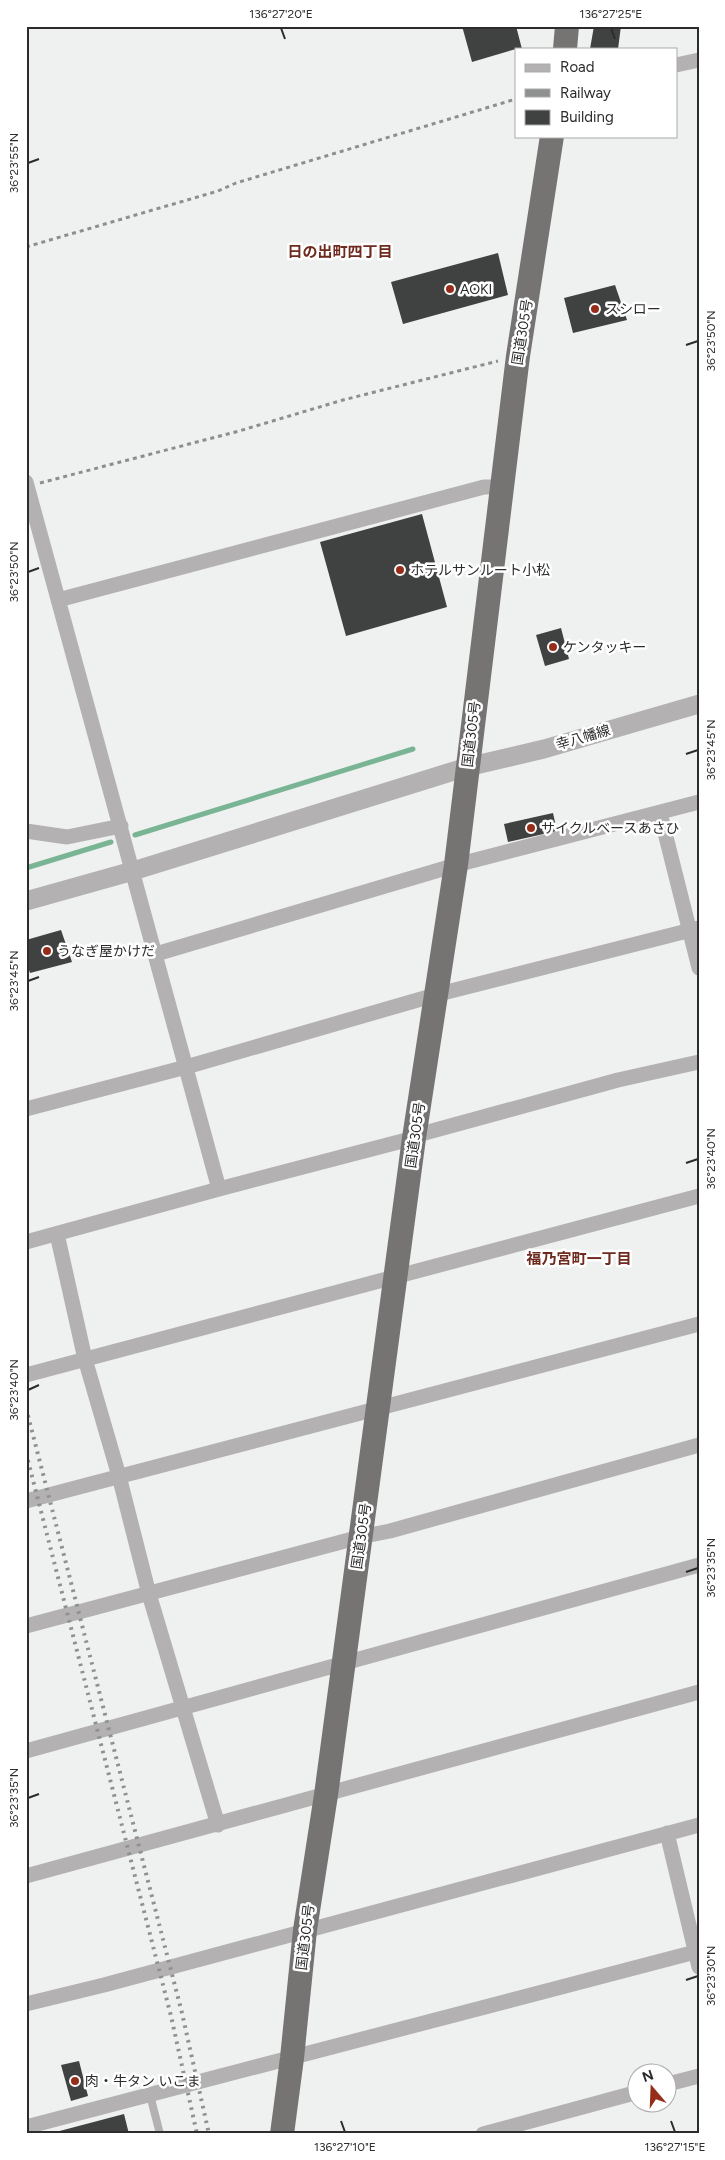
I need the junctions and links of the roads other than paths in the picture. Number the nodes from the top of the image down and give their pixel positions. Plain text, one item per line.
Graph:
1 (568, 26) edge
2 (564, 48) edge
3 (699, 60) edge
4 (678, 65) edge
5 (552, 138) edge
6 (27, 484) edge
7 (502, 487) junction
8 (31, 517) edge
9 (58, 600) junction
10 (699, 704) edge
11 (467, 767) junction
12 (699, 802) edge
13 (660, 813) junction
14 (121, 826) junction
15 (26, 831) edge
16 (456, 865) junction
17 (133, 871) junction
18 (26, 901) edge
19 (694, 929) edge
20 (156, 954) junction
21 (699, 968) edge
22 (435, 995) junction
23 (699, 1062) edge
24 (186, 1067) junction
25 (26, 1109) edge
26 (414, 1138) junction
27 (219, 1189) junction
28 (699, 1196) edge
29 (57, 1234) junction
30 (26, 1242) edge
31 (396, 1276) junction
32 (699, 1324) edge
33 (85, 1360) junction
34 (26, 1375) edge
35 (378, 1407) junction
36 (699, 1445) edge
37 (119, 1476) junction
38 (26, 1500) edge
39 (360, 1537) junction
40 (699, 1565) edge
41 (149, 1594) junction
42 (26, 1626) edge
43 (344, 1665) junction
44 (699, 1692) edge
45 (184, 1708) junction
46 (26, 1751) edge
47 (326, 1796) junction
48 (218, 1825) junction
49 (699, 1825) edge
50 (667, 1833) junction
51 (26, 1876) edge
52 (305, 1930) junction
53 (697, 1951) edge
54 (699, 1967) edge
55 (26, 2004) edge
56 (292, 2058) junction
57 (699, 2076) edge
58 (678, 2081) edge
59 (150, 2095) junction
60 (628, 2095) edge
61 (26, 2127) edge
62 (160, 2134) edge
63 (282, 2134) edge
64 (483, 2134) edge

1 - 2 highway
3 - 4 street
5 - 7 highway, 国道305号
6 - 8 street
7 - 9 street
7 - 11 highway, 国道305号
8 - 9 street
9 - 14 street
10 - 11 street, 幸八幡線
11 - 16 highway, 国道305号
11 - 17 street, 幸八幡線
12 - 13 street
13 - 16 street
13 - 19 street
14 - 15 street
14 - 17 street
16 - 20 street
16 - 22 highway, 国道305号
17 - 18 street, 幸八幡線
17 - 20 street
19 - 21 street
19 - 22 street
20 - 24 street
22 - 24 street
22 - 26 highway, 国道305号
23 - 26 street
24 - 25 street
24 - 27 street
26 - 27 street
26 - 31 highway, 国道305号
27 - 29 street
28 - 31 street
29 - 30 street
29 - 33 street
31 - 33 street
31 - 35 highway, 国道305号
32 - 35 street
33 - 34 street
33 - 37 street
35 - 37 street
35 - 39 highway, 国道305号
36 - 39 street
37 - 38 street
37 - 41 street
39 - 41 street
39 - 43 highway, 国道305号
40 - 43 street
41 - 42 street
41 - 45 street
43 - 45 street
43 - 47 highway, 国道305号
44 - 47 street
45 - 46 street
45 - 48 street
47 - 48 street
47 - 52 highway, 国道305号
48 - 51 street
49 - 50 street
50 - 52 street
50 - 53 street
52 - 55 street
52 - 56 highway, 国道305号
53 - 54 street
53 - 56 street
56 - 59 street
56 - 63 highway, 国道305号
57 - 58 street
59 - 61 street
59 - 62 lane
60 - 64 street

